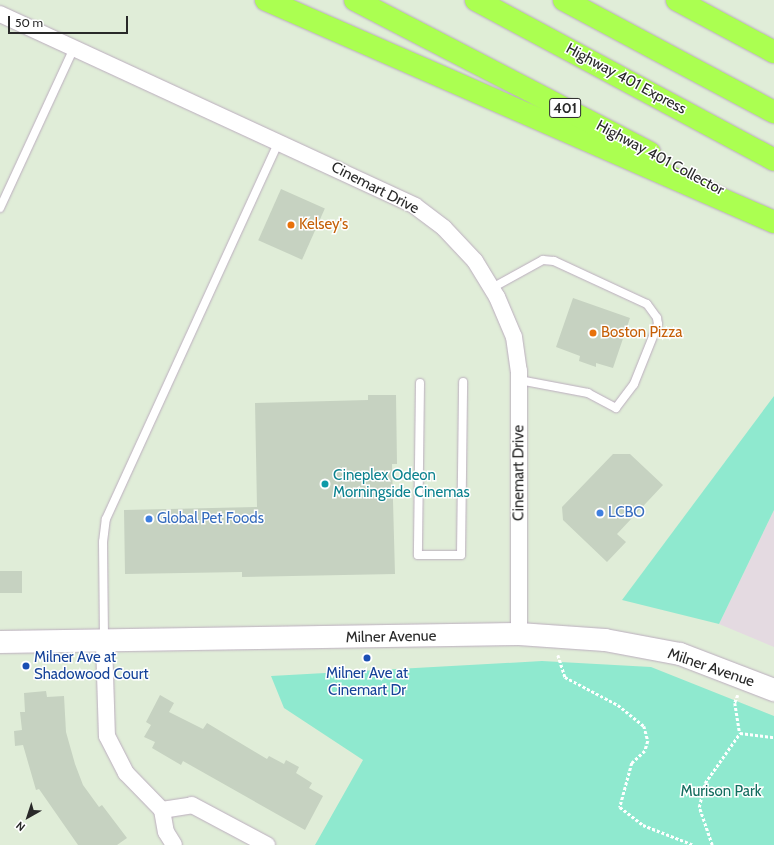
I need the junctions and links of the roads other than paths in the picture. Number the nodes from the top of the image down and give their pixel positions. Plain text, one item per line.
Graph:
1 (266, 0) edge
2 (355, 0) edge
3 (476, 0) edge
4 (564, 0) edge
5 (678, 0) edge
6 (0, 14) edge
7 (76, 46) junction
8 (774, 52) edge
9 (774, 112) edge
10 (279, 141) junction
11 (774, 160) edge
12 (0, 208) edge
13 (774, 218) edge
14 (774, 222) edge
15 (492, 288) junction
16 (519, 380) junction
17 (463, 382) dead end
18 (420, 383) dead end
19 (519, 634) junction
20 (0, 642) edge
21 (104, 642) junction
22 (774, 690) edge
23 (162, 810) junction
24 (174, 845) edge
25 (267, 845) edge

1 - 14 highway
2 - 13 highway, Highway 401 Collector / 401
3 - 11 highway, Highway 401 Express
4 - 9 highway
5 - 8 highway
6 - 7 street, Cinemart Drive
7 - 10 street, Cinemart Drive
7 - 12 lane
10 - 15 street, Cinemart Drive
10 - 21 lane
15 - 16 street, Cinemart Drive
15 - 16 lane
16 - 19 street, Cinemart Drive
17 - 18 lane
19 - 21 main road, Milner Avenue
19 - 22 main road, Milner Avenue
20 - 21 main road, Milner Avenue
21 - 23 street
23 - 24 street
23 - 25 street

